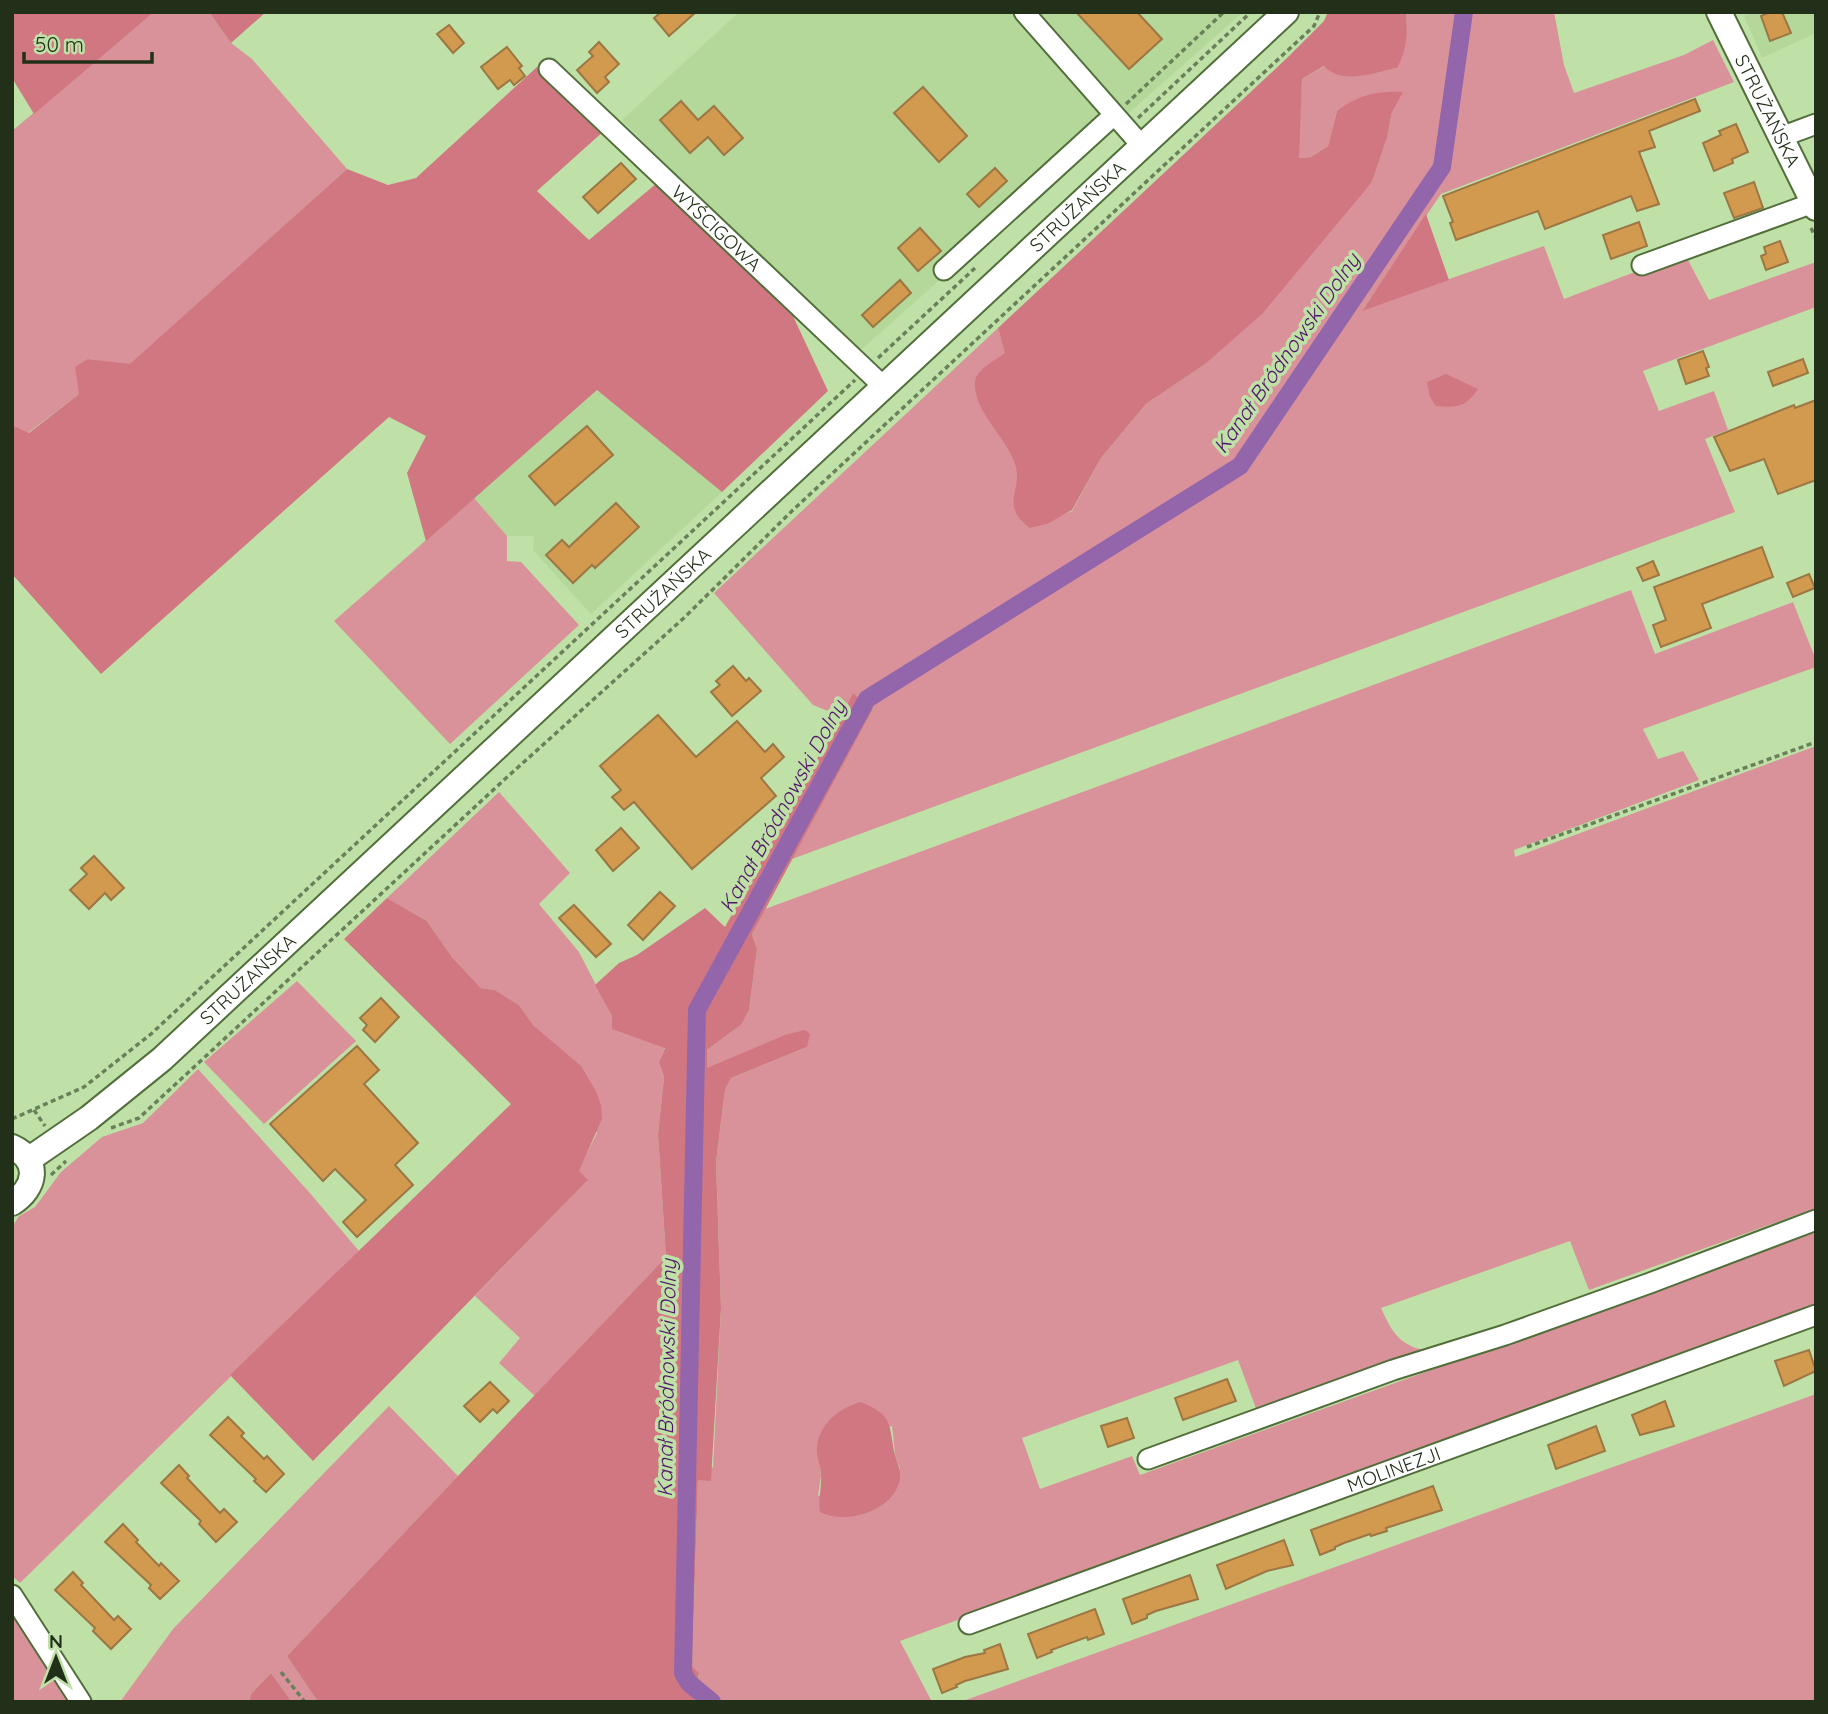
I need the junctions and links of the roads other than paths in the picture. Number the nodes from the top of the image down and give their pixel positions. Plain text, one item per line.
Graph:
1 (1024, 12) edge
2 (1286, 12) edge
3 (1719, 12) edge
4 (549, 69) dead end
5 (1816, 124) edge
6 (1127, 130) junction
7 (1781, 137) junction
8 (1814, 205) edge
9 (1642, 265) dead end
10 (944, 270) dead end
11 (875, 377) junction
12 (20, 1153) edge
13 (12, 1203) edge
14 (1816, 1220) edge
15 (1816, 1315) edge
16 (1148, 1459) dead end
17 (12, 1595) edge
18 (969, 1624) dead end
19 (81, 1702) edge

1 - 6 street
2 - 6 main road, STRUŻAŃSKA
3 - 7 main road, STRUŻAŃSKA
4 - 11 street, WYŚCIGOWA
5 - 7 street
6 - 10 street
6 - 11 main road, STRUŻAŃSKA
7 - 8 main road, STRUŻAŃSKA
8 - 9 street
11 - 12 main road, STRUŻAŃSKA
12 - 13 main road
14 - 16 street
15 - 18 street, MOLINEZJI
17 - 19 street

